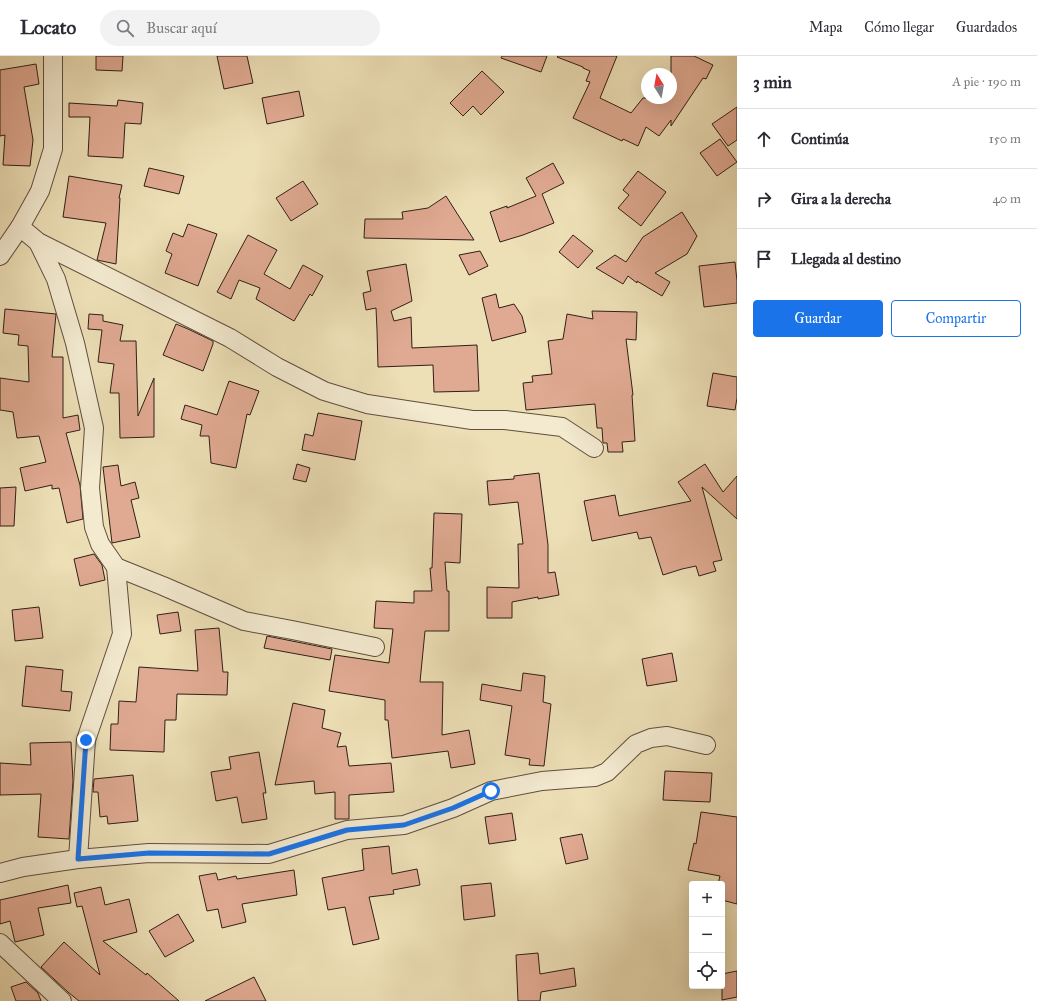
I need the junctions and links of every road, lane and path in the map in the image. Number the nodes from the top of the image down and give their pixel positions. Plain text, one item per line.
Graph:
1 (53, 56) edge
2 (20, 227) junction
3 (38, 242) junction
4 (0, 256) edge
5 (594, 448) dead end
6 (116, 567) junction
7 (375, 647) dead end
8 (706, 745) dead end
9 (78, 859) junction
10 (0, 873) edge
11 (0, 943) edge
12 (62, 1001) edge

1 - 2 street
2 - 3 street
2 - 4 street
3 - 5 street
3 - 6 street
6 - 7 street
6 - 9 street
8 - 9 street
9 - 10 street
11 - 12 street

